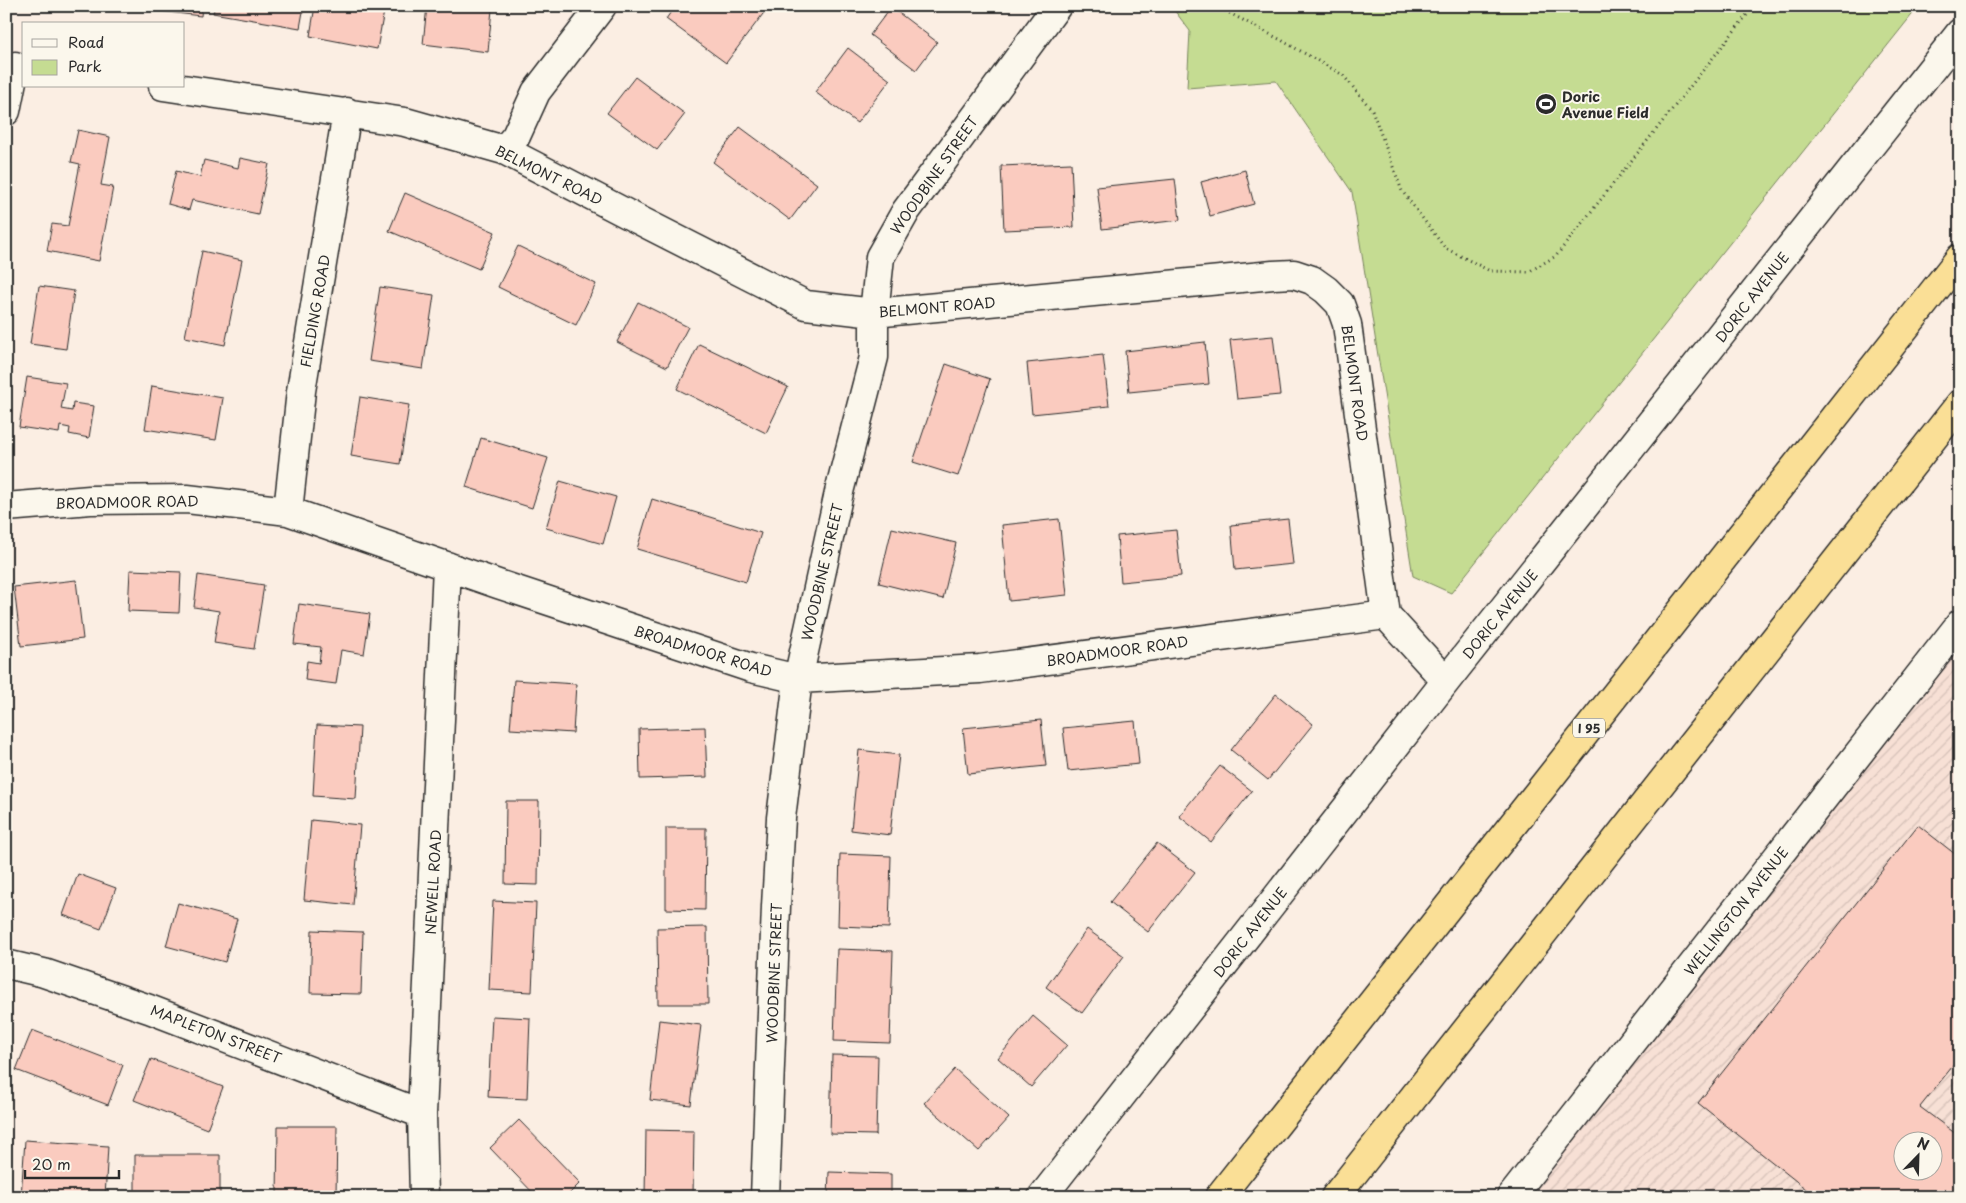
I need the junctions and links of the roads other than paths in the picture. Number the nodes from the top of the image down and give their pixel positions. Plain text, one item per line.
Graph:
1 (602, 6) edge
2 (1057, 6) edge
3 (1960, 33) edge
4 (15, 66) edge
5 (177, 88) edge
6 (6, 111) edge
7 (347, 112) junction
8 (504, 150) junction
9 (1960, 258) edge
10 (874, 313) junction
11 (1960, 404) edge
12 (6, 507) edge
13 (288, 511) junction
14 (447, 566) junction
15 (1386, 615) junction
16 (1960, 624) edge
17 (798, 679) junction
18 (1446, 681) junction
19 (6, 964) edge
20 (422, 1114) junction
21 (424, 1197) edge
22 (765, 1197) edge
23 (1042, 1197) edge
24 (1219, 1197) edge
25 (1335, 1197) edge
26 (1511, 1197) edge

1 - 8 street
2 - 10 street, WOODBINE STREET
3 - 18 street, DORIC AVENUE
4 - 6 street
5 - 7 street, BELMONT ROAD
7 - 8 street, BELMONT ROAD
7 - 13 street, FIELDING ROAD
8 - 10 street, BELMONT ROAD
9 - 24 highway, I 95
10 - 15 street, BELMONT ROAD
10 - 17 street, WOODBINE STREET
11 - 25 highway
12 - 13 street, BROADMOOR ROAD
13 - 14 street, BROADMOOR ROAD
14 - 17 street, BROADMOOR ROAD
14 - 20 street, NEWELL ROAD
15 - 17 street, BROADMOOR ROAD
15 - 18 street
16 - 26 street, WELLINGTON AVENUE
17 - 22 street, WOODBINE STREET
18 - 23 street, DORIC AVENUE
19 - 20 street, MAPLETON STREET
20 - 21 street, NEWELL ROAD

